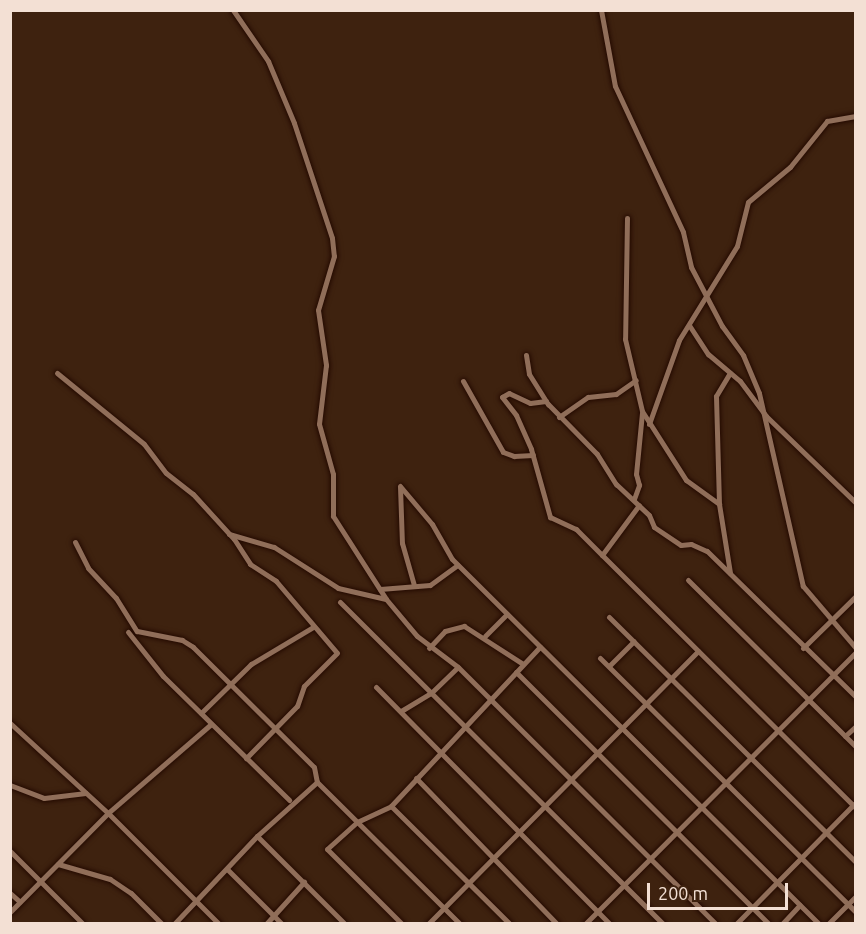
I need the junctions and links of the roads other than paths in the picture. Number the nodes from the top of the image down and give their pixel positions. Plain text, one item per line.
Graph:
1 (233, 10) edge
2 (601, 10) edge
3 (855, 116) edge
4 (627, 218) dead end
5 (708, 294) junction
6 (689, 325) junction
7 (526, 355) dead end
8 (57, 373) dead end
9 (730, 373) junction
10 (636, 380) junction
11 (463, 381) dead end
12 (546, 401) junction
13 (642, 411) junction
14 (766, 416) junction
15 (559, 417) junction
16 (650, 424) junction
17 (533, 455) junction
18 (634, 499) junction
19 (855, 503) edge
20 (719, 504) junction
21 (639, 505) junction
22 (229, 534) junction
23 (75, 542) dead end
24 (602, 555) junction
25 (458, 565) junction
26 (730, 573) junction
27 (688, 580) dead end
28 (414, 585) junction
29 (380, 589) junction
30 (855, 596) edge
31 (386, 598) junction
32 (340, 602) dead end
33 (507, 614) junction
34 (609, 617) dead end
35 (830, 621) junction
36 (312, 627) junction
37 (128, 632) dead end
38 (485, 636) junction
39 (634, 641) junction
40 (540, 647) junction
41 (429, 648) junction
42 (803, 648) junction
43 (855, 650) edge
44 (698, 651) junction
45 (600, 658) dead end
46 (523, 664) junction
47 (609, 666) junction
48 (458, 668) junction
49 (516, 672) junction
50 (833, 675) junction
51 (671, 678) junction
52 (229, 684) junction
53 (376, 687) dead end
54 (431, 693) junction
55 (855, 697) edge
56 (490, 699) junction
57 (808, 700) junction
58 (646, 703) junction
59 (401, 711) junction
60 (201, 714) junction
61 (10, 723) edge
62 (211, 724) junction
63 (855, 726) edge
64 (465, 727) junction
65 (622, 728) junction
66 (275, 729) junction
67 (778, 730) junction
68 (845, 736) junction
69 (855, 747) edge
70 (442, 753) junction
71 (597, 753) junction
72 (246, 758) junction
73 (751, 758) junction
74 (416, 778) junction
75 (571, 779) junction
76 (317, 782) junction
77 (726, 783) junction
78 (10, 784) edge
79 (87, 793) junction
80 (289, 800) dead end
81 (855, 805) edge
82 (391, 806) junction
83 (545, 806) junction
84 (702, 807) junction
85 (108, 813) junction
86 (357, 822) junction
87 (520, 830) junction
88 (677, 832) junction
89 (826, 832) junction
90 (257, 836) junction
91 (10, 851) edge
92 (495, 856) junction
93 (801, 858) junction
94 (651, 859) junction
95 (855, 862) edge
96 (58, 864) junction
97 (228, 870) junction
98 (41, 881) junction
99 (304, 882) junction
100 (469, 882) junction
101 (777, 882) junction
102 (624, 885) junction
103 (10, 893) edge
104 (855, 896) edge
105 (196, 901) junction
106 (20, 902) junction
107 (848, 904) junction
108 (800, 905) junction
109 (752, 907) junction
110 (444, 908) junction
111 (10, 912) edge
112 (597, 912) junction
113 (855, 912) edge
114 (274, 916) junction
115 (83, 924) edge
116 (162, 924) edge
117 (174, 924) edge
118 (219, 924) edge
119 (266, 924) edge
120 (282, 924) edge
121 (345, 924) edge
122 (402, 924) edge
123 (428, 924) edge
124 (460, 924) edge
125 (510, 924) edge
126 (557, 924) edge
127 (585, 924) edge
128 (610, 924) edge
129 (663, 924) edge
130 (716, 924) edge
131 (736, 924) edge
132 (769, 924) edge
133 (782, 924) edge
134 (819, 924) edge
135 (828, 924) edge

1 - 29 street
2 - 5 street
3 - 5 street
4 - 10 street
5 - 6 street
5 - 14 street
6 - 9 street
6 - 16 street
7 - 12 street
8 - 22 street
9 - 14 street
9 - 20 street
10 - 13 street
10 - 15 street
11 - 17 street
12 - 15 street
12 - 17 street
13 - 16 street
13 - 18 street
14 - 19 street
14 - 35 street
15 - 18 street
16 - 20 street
17 - 24 street
18 - 21 street
20 - 26 street
21 - 24 street
21 - 26 street
22 - 31 street
22 - 36 street
23 - 52 street
24 - 44 street
25 - 28 street
25 - 28 street
25 - 33 street
26 - 42 street
27 - 57 street
28 - 29 street
29 - 31 street
30 - 35 street
31 - 41 street
32 - 54 street
33 - 38 street
33 - 40 street
34 - 39 street
35 - 42 street
35 - 43 street
36 - 52 street
36 - 66 street
37 - 60 street
38 - 41 street
38 - 46 street
39 - 47 street
39 - 51 street
40 - 46 street
40 - 65 street
41 - 48 street
42 - 50 street
43 - 50 street
44 - 51 street
44 - 67 street
45 - 47 street
46 - 49 street
47 - 58 street
48 - 54 street
48 - 56 street
49 - 56 street
49 - 71 street
50 - 55 street
50 - 57 street
51 - 58 street
51 - 73 street
52 - 60 street
52 - 66 street
53 - 59 street
54 - 59 street
54 - 64 street
56 - 64 street
56 - 75 street
57 - 67 street
57 - 68 street
58 - 65 street
58 - 77 street
59 - 70 street
60 - 62 street
61 - 79 street
62 - 72 street
62 - 85 street
63 - 68 street
64 - 70 street
64 - 83 street
65 - 71 street
65 - 84 street
66 - 72 street
66 - 76 street
67 - 73 street
67 - 81 street
68 - 69 street
70 - 74 street
70 - 87 street
71 - 75 street
71 - 88 street
72 - 80 street
73 - 77 street
73 - 89 street
74 - 82 street
74 - 92 street
75 - 83 street
75 - 94 street
76 - 86 street
76 - 90 street
77 - 84 street
77 - 93 street
78 - 79 street
79 - 85 street
81 - 89 street
82 - 86 street
82 - 100 street
83 - 87 street
83 - 102 street
84 - 88 street
84 - 101 street
85 - 96 street
85 - 105 street
86 - 110 street
86 - 122 street
87 - 92 street
87 - 112 street
88 - 94 street
88 - 109 street
89 - 93 street
89 - 95 street
90 - 97 street
90 - 99 street
91 - 98 street
92 - 100 street
92 - 126 street
93 - 101 street
93 - 107 street
94 - 102 street
94 - 130 street
96 - 98 street
96 - 116 street
97 - 105 street
97 - 114 street
98 - 106 street
98 - 115 street
99 - 114 street
99 - 121 street
100 - 110 street
100 - 125 street
101 - 108 street
101 - 109 street
102 - 112 street
102 - 129 street
103 - 106 street
104 - 107 street
105 - 117 street
105 - 118 street
106 - 111 street
107 - 113 street
107 - 135 street
108 - 133 street
108 - 134 street
109 - 131 street
109 - 132 street
110 - 123 street
110 - 124 street
112 - 127 street
112 - 128 street
114 - 119 street
114 - 120 street

